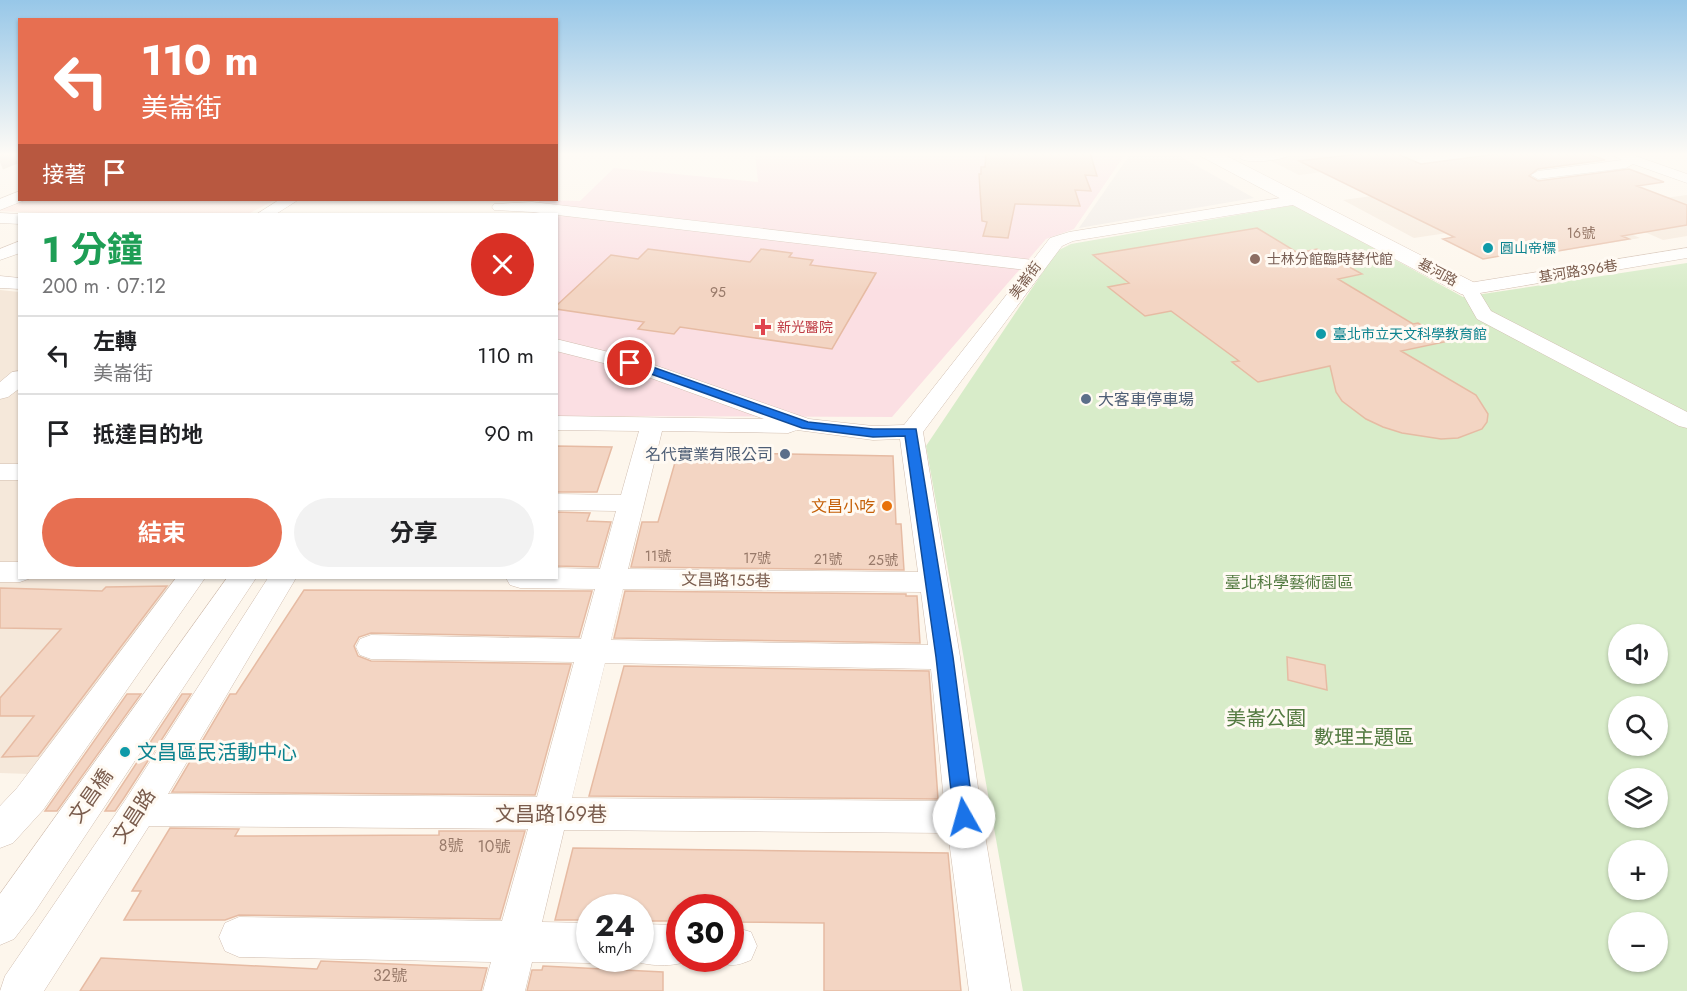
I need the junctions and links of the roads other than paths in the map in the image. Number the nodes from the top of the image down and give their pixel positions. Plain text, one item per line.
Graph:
1 (1299, 200) joint
2 (288, 201) edge
3 (500, 207) edge
4 (267, 213) edge
5 (0, 218) edge
6 (18, 219) edge
7 (18, 247) edge
8 (1687, 253) edge
9 (0, 255) edge
10 (1036, 266) junction
11 (0, 282) edge
12 (18, 284) edge
13 (1469, 289) junction
14 (558, 345) edge
15 (18, 378) edge
16 (0, 392) edge
17 (1687, 421) edge
18 (558, 423) edge
19 (652, 424) junction
20 (806, 426) junction
21 (911, 432) junction
22 (0, 472) edge
23 (18, 472) edge
24 (558, 502) edge
25 (632, 503) junction
26 (0, 572) edge
27 (18, 572) edge
28 (558, 578) edge
29 (190, 579) edge
30 (241, 579) edge
31 (281, 579) edge
32 (612, 579) junction
33 (932, 582) junction
34 (371, 647) dead end
35 (594, 651) junction
36 (945, 657) junction
37 (139, 810) junction
38 (551, 814) junction
39 (964, 817) junction
40 (0, 831) edge
41 (0, 925) edge
42 (239, 937) dead end
43 (517, 942) junction
44 (576, 943) edge
45 (20, 991) edge
46 (504, 991) edge
47 (990, 991) edge

1 - 10 street, 美崙街
1 - 13 street, 基河路
2 - 4 street
3 - 10 street
5 - 6 street
7 - 9 street
8 - 13 street, 基河路396巷
10 - 21 street, 美崙街
11 - 12 street
13 - 17 street, 基河路
14 - 20 street
15 - 16 street
18 - 19 street
19 - 20 street
19 - 25 street
20 - 21 street
21 - 33 street
22 - 23 street
24 - 25 street
25 - 32 street
26 - 27 street
28 - 32 street, 文昌路155巷
29 - 40 street
30 - 41 street, 文昌橋
31 - 37 street, 文昌路
32 - 33 street, 文昌路155巷
32 - 35 street
33 - 36 street
34 - 35 street
35 - 36 street
35 - 38 street
36 - 39 street
37 - 38 street, 文昌路169巷
37 - 45 street, 文昌路
38 - 39 street, 文昌路169巷
38 - 43 street
39 - 47 street
42 - 43 street
43 - 44 street
43 - 46 street

